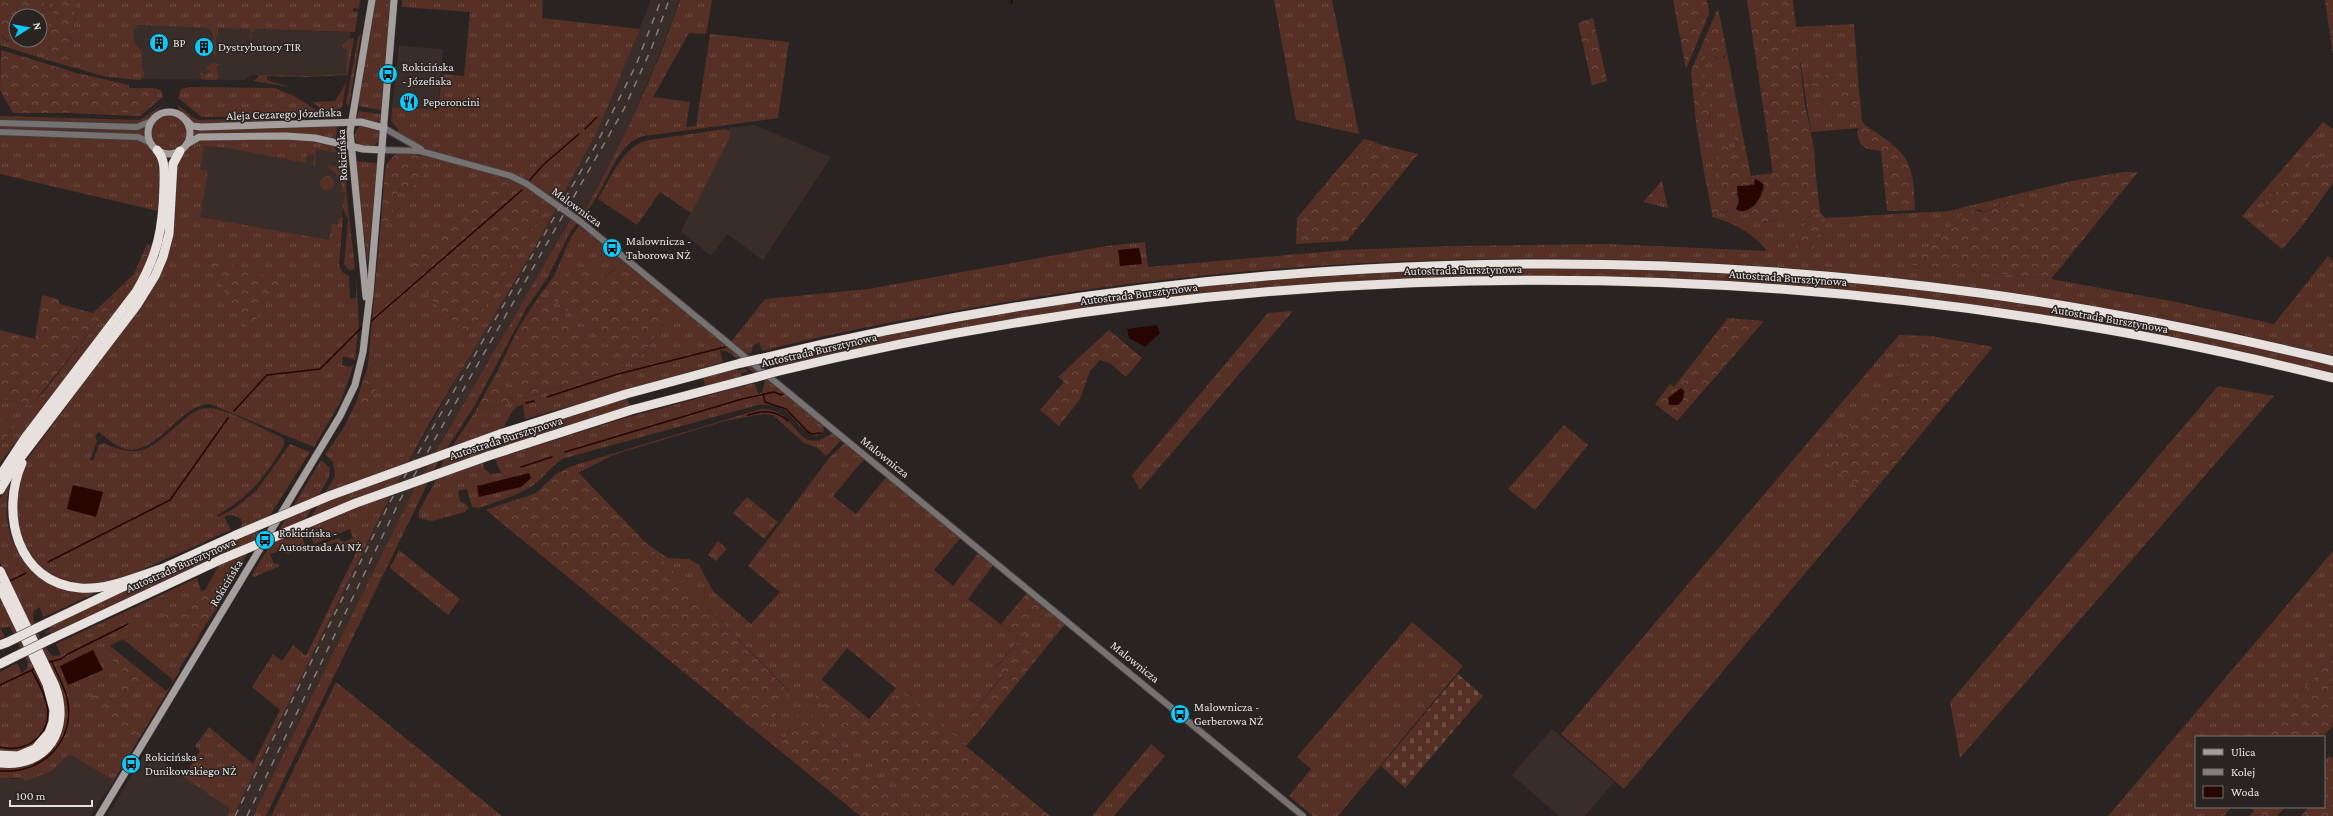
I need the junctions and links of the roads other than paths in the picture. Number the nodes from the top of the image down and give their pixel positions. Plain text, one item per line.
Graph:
1 (372, 0) edge
2 (394, 0) edge
3 (186, 120) junction
4 (152, 121) junction
5 (0, 123) edge
6 (351, 123) junction
7 (384, 128) junction
8 (0, 132) edge
9 (151, 143) junction
10 (350, 146) junction
11 (183, 147) junction
12 (158, 150) junction
13 (382, 150) junction
14 (430, 153) junction
15 (367, 309) junction
16 (2333, 361) edge
17 (2333, 378) edge
18 (55, 414) junction
19 (25, 438) junction
20 (0, 467) edge
21 (0, 476) edge
22 (0, 490) edge
23 (160, 569) junction
24 (0, 571) edge
25 (0, 587) edge
26 (4, 644) edge
27 (6, 662) edge
28 (0, 755) edge
29 (0, 763) edge
30 (99, 816) edge
31 (1303, 816) edge

1 - 6 main road, Rokicińska
2 - 7 main road, Rokicińska
3 - 4 main road
3 - 6 main road, Aleja Cezarego Józefiaka
3 - 11 main road
4 - 5 street
4 - 9 main road
6 - 7 main road, Aleja Cezarego Józefiaka
6 - 10 main road, Rokicińska
7 - 13 main road, Rokicińska
7 - 14 street, Malownicza
8 - 9 street
9 - 12 main road
10 - 11 main road, Aleja Cezarego Józefiaka
10 - 13 main road, Aleja Cezarego Józefiaka
10 - 15 main road, Rokicińska
11 - 12 main road
11 - 18 highway
12 - 19 highway
13 - 14 street, Malownicza
13 - 15 main road, Rokicińska
14 - 31 street, Malownicza
15 - 30 main road, Rokicińska
16 - 23 highway, Autostrada Bursztynowa, bridge
17 - 27 highway, Autostrada Bursztynowa, bridge
18 - 22 highway
18 - 23 highway
19 - 20 highway
19 - 21 highway
23 - 26 highway, Autostrada Bursztynowa, bridge
24 - 29 highway
25 - 28 highway

